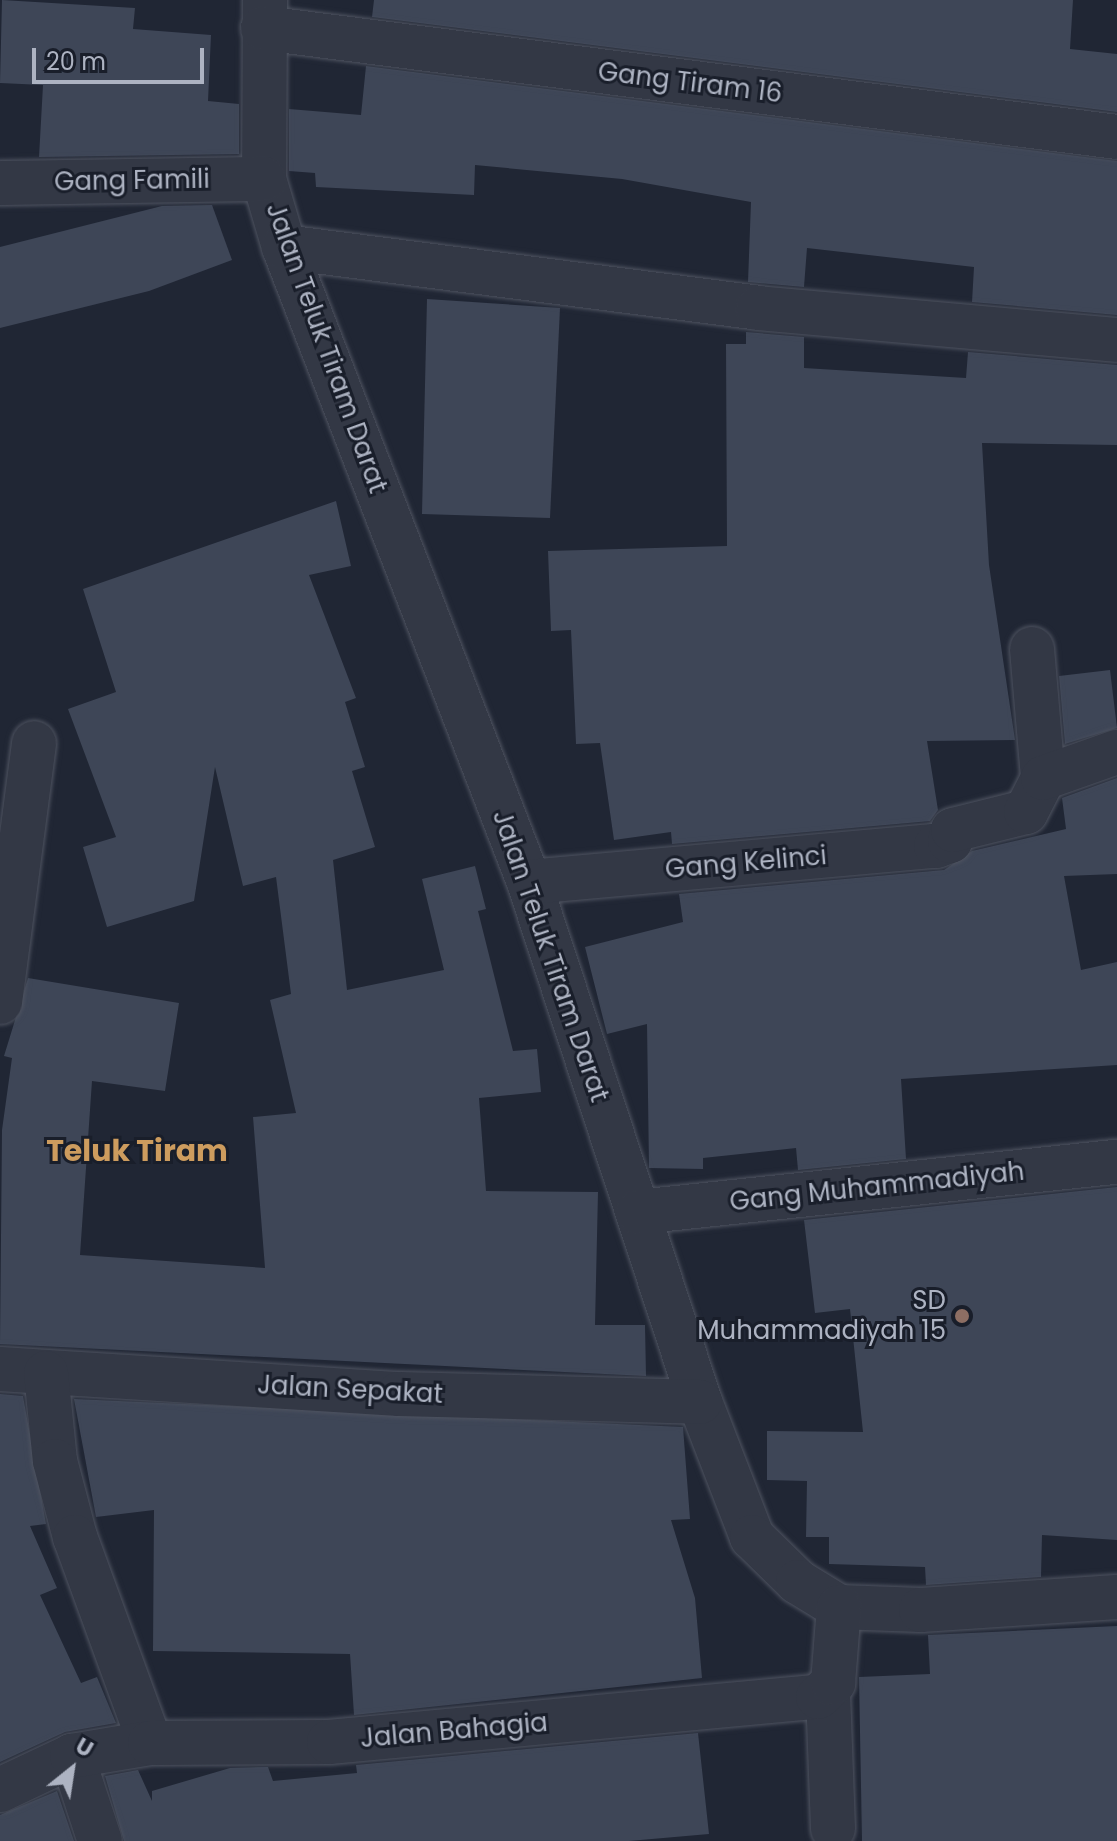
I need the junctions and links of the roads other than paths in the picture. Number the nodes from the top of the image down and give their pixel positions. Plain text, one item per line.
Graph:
1 (264, 14) edge
2 (1117, 137) edge
3 (264, 179) junction
4 (0, 183) edge
5 (284, 247) junction
6 (1117, 340) edge
7 (1032, 649) dead end
8 (34, 743) dead end
9 (1117, 752) edge
10 (1043, 778) junction
11 (529, 882) junction
12 (0, 1002) edge
13 (1117, 1162) edge
14 (638, 1212) junction
15 (0, 1369) edge
16 (46, 1373) junction
17 (700, 1402) junction
18 (1117, 1597) edge
19 (839, 1607) junction
20 (828, 1692) junction
21 (150, 1743) junction
22 (72, 1756) junction
23 (0, 1790) edge
24 (833, 1829) dead end
25 (100, 1841) edge

1 - 2 street, Gang Tiram 16
1 - 3 street, Jalan Teluk Tiram Darat
3 - 4 street, Gang Famili
3 - 5 street, Jalan Teluk Tiram Darat
5 - 6 street
5 - 11 street, Jalan Teluk Tiram Darat
7 - 10 street
8 - 12 street
9 - 10 street
10 - 11 street, Gang Kelinci
11 - 14 street, Jalan Teluk Tiram Darat
13 - 14 street, Gang Muhammadiyah
14 - 17 street, Jalan Teluk Tiram Darat
15 - 16 street, Jalan Sepakat
16 - 17 street, Jalan Sepakat
16 - 21 street
17 - 19 street, Jalan Teluk Tiram Darat
18 - 19 street, Jalan Teluk Tiram Darat
19 - 20 street
20 - 21 street, Jalan Bahagia
20 - 24 street
21 - 22 street, Jalan Bahagia
22 - 23 street, Jalan Bahagia
22 - 25 street

